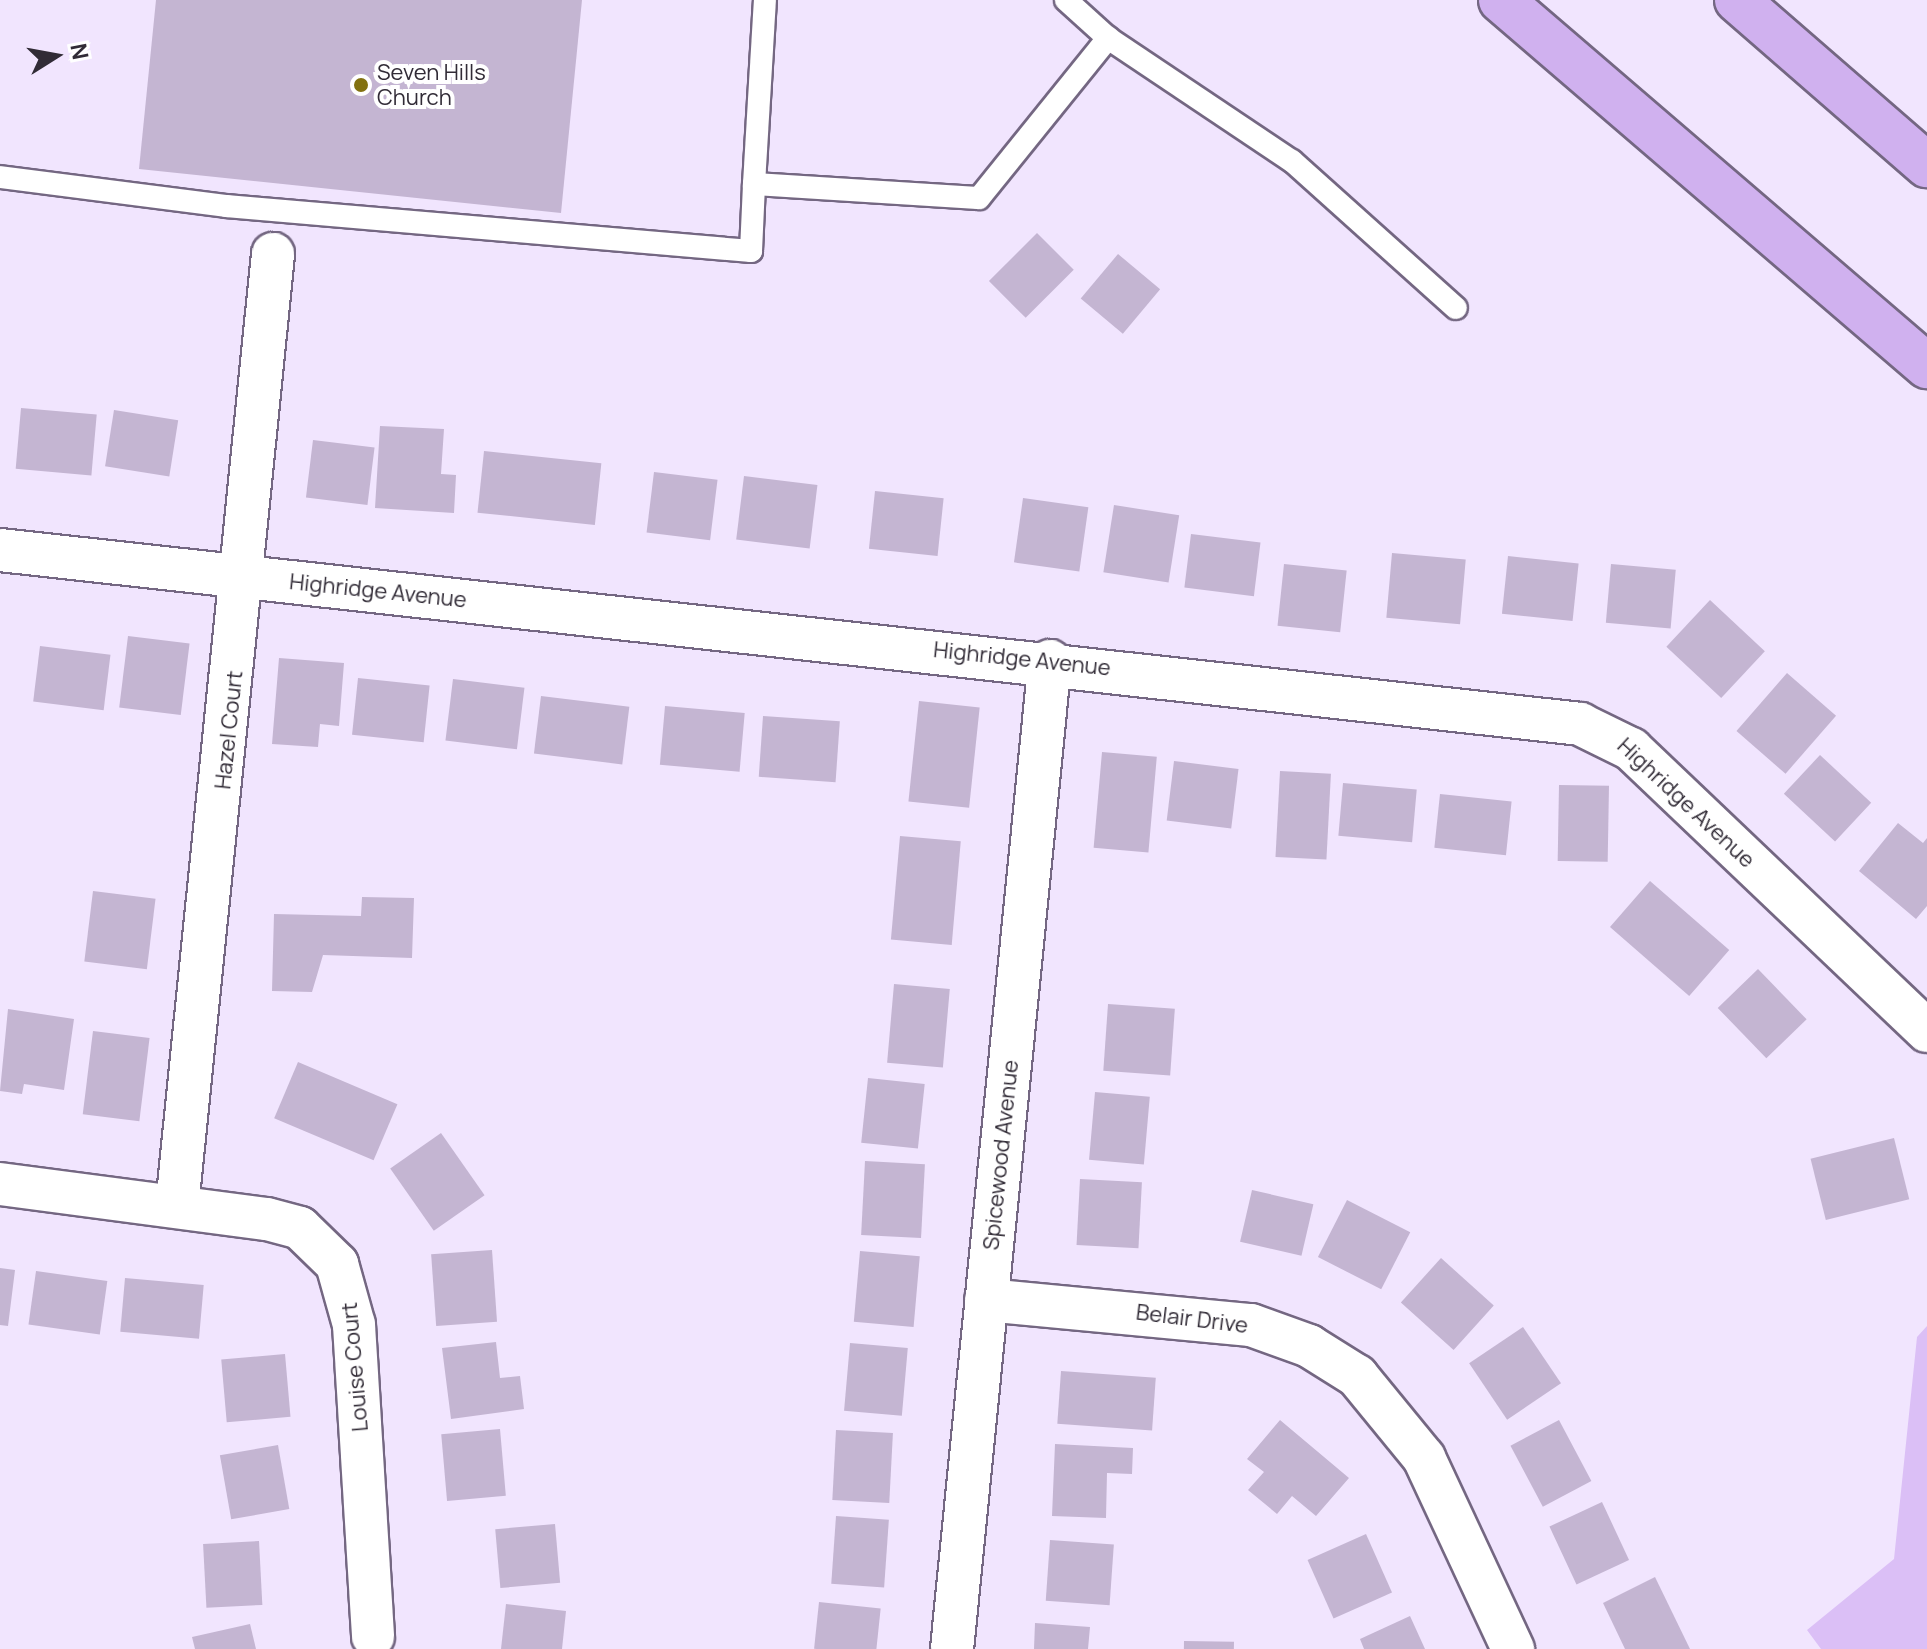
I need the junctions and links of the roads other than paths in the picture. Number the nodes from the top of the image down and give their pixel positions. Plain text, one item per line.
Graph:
1 (765, 0) edge
2 (1066, 0) edge
3 (1501, 0) edge
4 (1737, 0) edge
5 (1108, 38) junction
6 (1927, 165) edge
7 (0, 177) edge
8 (754, 184) junction
9 (277, 211) junction
10 (273, 254) joint
11 (1456, 308) dead end
12 (1927, 366) edge
13 (0, 550) edge
14 (245, 577) junction
15 (1050, 661) junction
16 (1927, 1031) edge
17 (0, 1184) edge
18 (177, 1206) junction
19 (986, 1300) junction
20 (373, 1636) dead end
21 (952, 1649) edge
22 (1513, 1649) edge

1 - 8 lane
2 - 5 lane
3 - 12 highway
4 - 6 highway
5 - 8 lane
5 - 11 lane
7 - 9 lane
8 - 9 lane
9 - 10 lane
10 - 14 street, Hazel Court
13 - 14 street, Highridge Avenue
14 - 15 street, Highridge Avenue
14 - 18 street, Hazel Court
15 - 16 street, Highridge Avenue
15 - 19 street, Spicewood Avenue
17 - 18 street, Louise Court
18 - 20 street, Louise Court
19 - 21 street, Spicewood Avenue
19 - 22 street, Belair Drive

